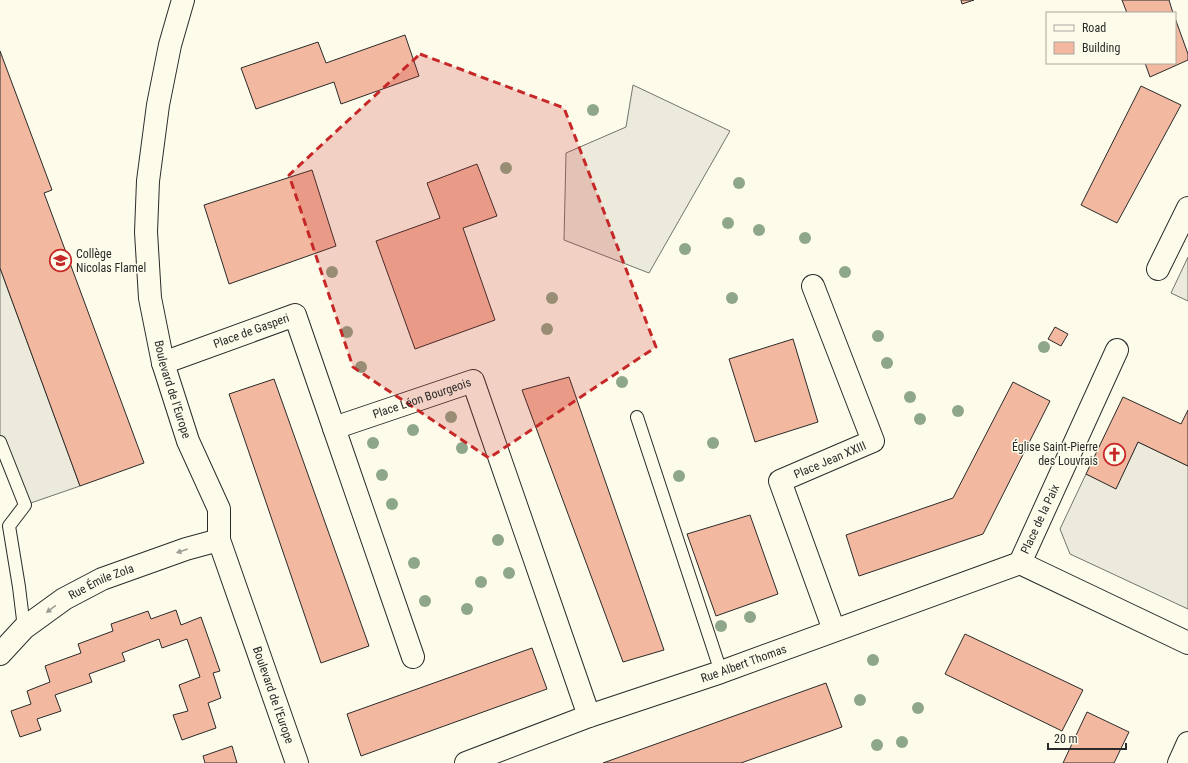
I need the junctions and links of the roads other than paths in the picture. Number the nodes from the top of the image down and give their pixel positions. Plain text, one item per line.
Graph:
1 (183, 0) edge
2 (1188, 208) edge
3 (1158, 268) dead end
4 (813, 286) dead end
5 (1117, 350) dead end
6 (163, 363) junction
7 (637, 417) dead end
8 (334, 428) junction
9 (0, 442) edge
10 (219, 540) junction
11 (1020, 563) junction
12 (24, 628) junction
13 (834, 630) junction
14 (1188, 643) edge
15 (0, 654) edge
16 (413, 656) dead end
17 (721, 672) junction
18 (589, 716) junction
19 (1188, 743) edge
20 (298, 763) edge
21 (467, 763) edge
22 (1179, 763) edge

1 - 6 street, Boulevard de l'Europe
2 - 3 street
4 - 13 street, Place Jean XXIII
5 - 11 street, Place de la Paix
6 - 8 street, Place de Gasperi
6 - 10 street, Boulevard de l'Europe
7 - 17 lane
8 - 16 street
8 - 18 street, Place Léon Bourgeois
9 - 12 lane
10 -> 12 street, Rue Émile Zola
10 - 20 street, Boulevard de l'Europe
11 - 13 street, Rue Albert Thomas
11 - 14 street, Place de la Paix
12 - 15 street, Rue Émile Zola
13 - 17 street, Rue Albert Thomas
17 - 18 street, Rue Albert Thomas
18 - 21 street, Rue Albert Thomas
19 - 22 street

